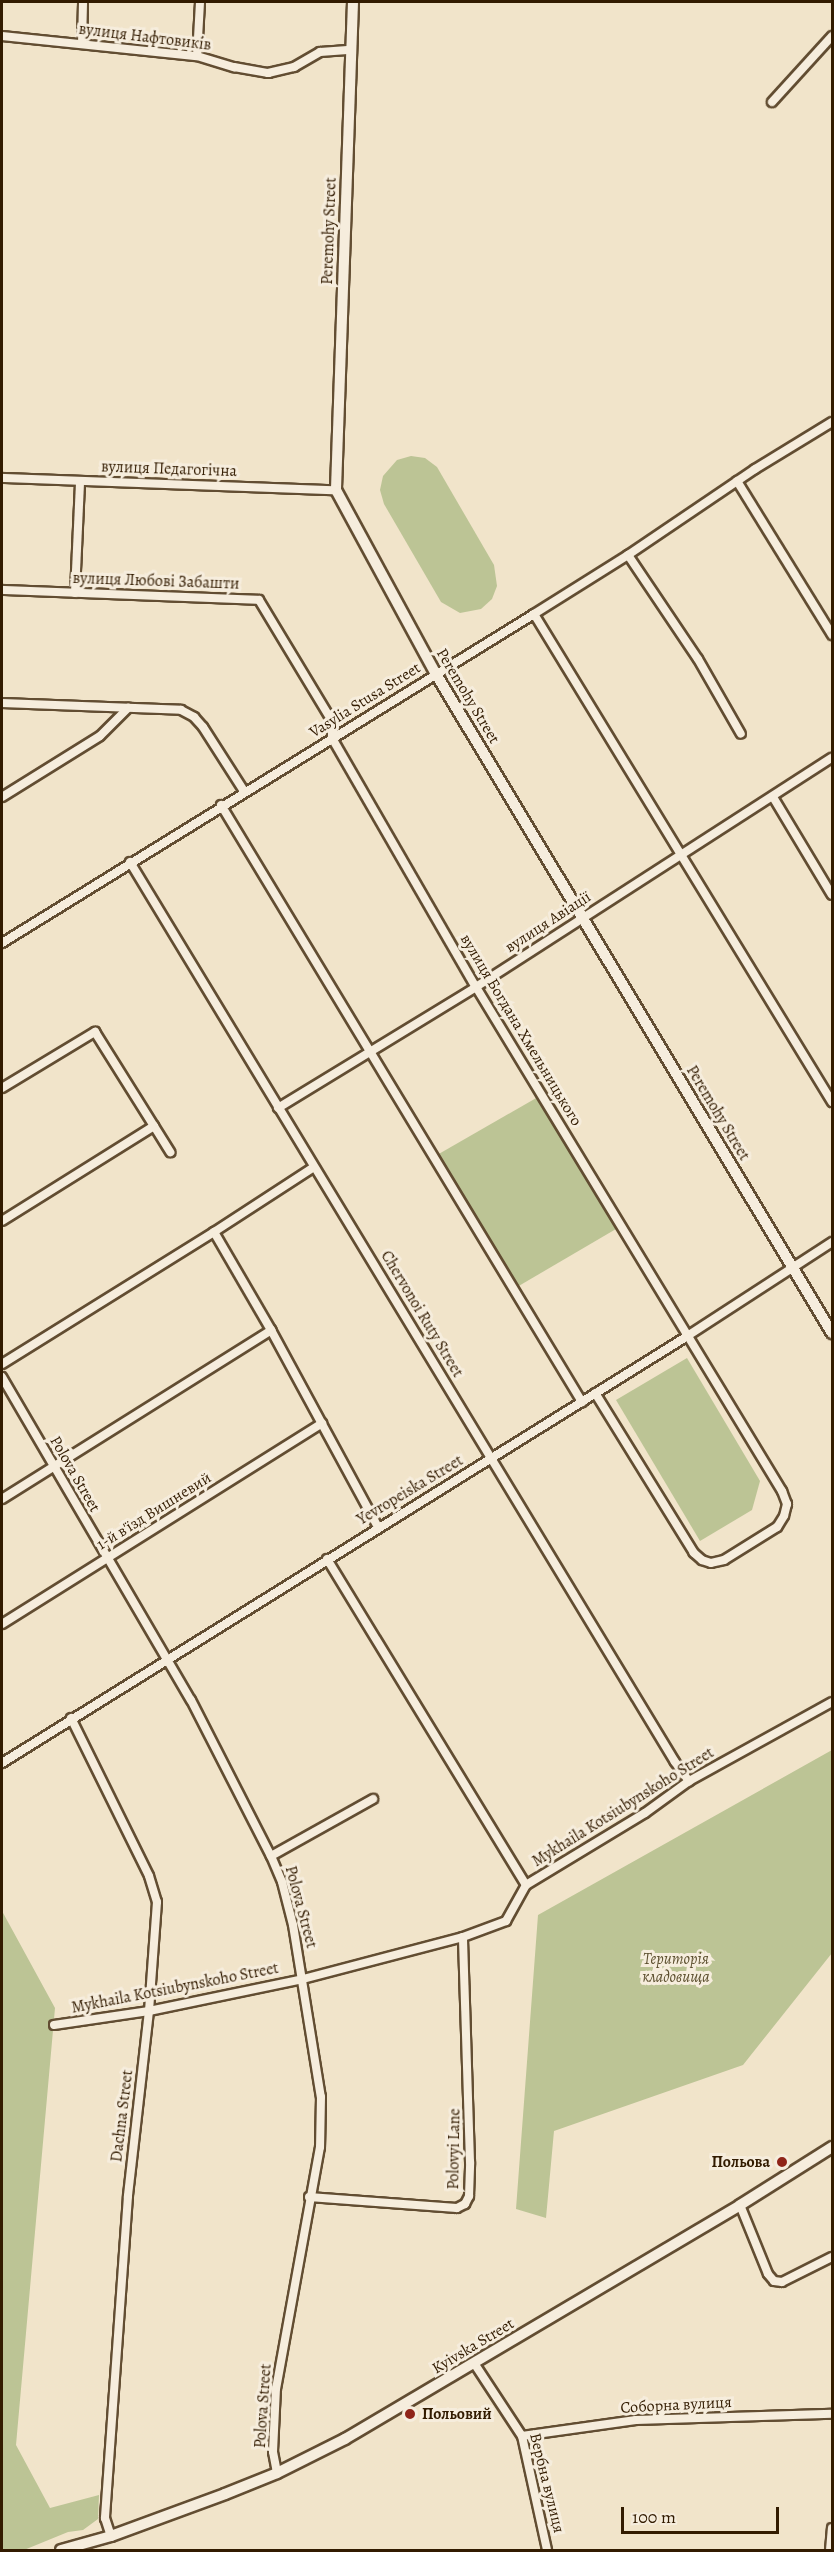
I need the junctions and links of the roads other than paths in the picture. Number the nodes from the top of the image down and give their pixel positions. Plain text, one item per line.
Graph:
1 (83, 2) edge
2 (200, 2) edge
3 (353, 2) edge
4 (2, 36) edge
5 (832, 36) edge
6 (82, 44) junction
7 (351, 50) junction
8 (197, 56) junction
9 (772, 102) dead end
10 (832, 422) edge
11 (2, 478) edge
12 (80, 481) junction
13 (737, 482) junction
14 (336, 490) junction
15 (628, 555) junction
16 (2, 590) edge
17 (75, 593) junction
18 (534, 615) junction
19 (832, 635) edge
20 (436, 674) junction
21 (2, 703) edge
22 (128, 708) junction
23 (741, 734) dead end
24 (332, 738) junction
25 (832, 759) edge
26 (244, 791) junction
27 (2, 797) edge
28 (773, 797) junction
29 (221, 805) junction
30 (682, 855) junction
31 (130, 862) junction
32 (832, 895) edge
33 (584, 917) junction
34 (2, 943) edge
35 (476, 987) junction
36 (370, 1051) junction
37 (2, 1088) edge
38 (832, 1102) edge
39 (278, 1108) junction
40 (153, 1126) junction
41 (170, 1152) dead end
42 (314, 1167) junction
43 (2, 1221) edge
44 (214, 1232) junction
45 (832, 1242) edge
46 (792, 1268) junction
47 (271, 1330) junction
48 (832, 1334) edge
49 (689, 1335) junction
50 (2, 1364) edge
51 (2, 1377) edge
52 (595, 1394) junction
53 (582, 1402) junction
54 (322, 1423) junction
55 (492, 1458) junction
56 (53, 1467) junction
57 (2, 1499) edge
58 (378, 1527) junction
59 (107, 1558) junction
60 (327, 1559) junction
61 (2, 1624) edge
62 (167, 1659) junction
63 (832, 1702) edge
64 (70, 1719) junction
65 (2, 1763) edge
66 (689, 1781) junction
67 (373, 1799) dead end
68 (271, 1856) junction
69 (526, 1885) junction
70 (463, 1937) junction
71 (303, 1979) junction
72 (149, 2011) junction
73 (54, 2025) dead end
74 (832, 2147) edge
75 (309, 2197) junction
76 (740, 2205) junction
77 (832, 2257) edge
78 (474, 2363) junction
79 (832, 2414) edge
80 (522, 2436) junction
81 (277, 2473) junction
82 (832, 2528) edge
83 (111, 2535) junction
84 (62, 2550) edge
85 (547, 2550) edge
86 (830, 2550) edge

1 - 6 street
2 - 8 street
3 - 7 street, Peremohy Street
4 - 6 street, вулиця Нафтовиків
5 - 9 street
6 - 8 street, вулиця Нафтовиків
7 - 8 street, вулиця Нафтовиків
7 - 14 street, Peremohy Street
10 - 13 street, Vasylia Stusa Street
11 - 12 street, вулиця Педагогічна
12 - 14 street, вулиця Педагогічна
12 - 17 street
13 - 15 street, Vasylia Stusa Street
13 - 19 street
14 - 20 street, Peremohy Street
15 - 18 street, Vasylia Stusa Street
15 - 23 street
16 - 17 street, вулиця Любові Забашти
17 - 24 street, вулиця Любові Забашти
18 - 20 street, Vasylia Stusa Street
18 - 30 street
20 - 24 street, Vasylia Stusa Street
20 - 33 street, Peremohy Street
21 - 22 street
22 - 26 street
22 - 27 street
24 - 26 street, Vasylia Stusa Street
24 - 35 street, вулиця Богдана Хмельницького
25 - 28 street, вулиця Авіації
26 - 29 street, Vasylia Stusa Street
28 - 30 street, вулиця Авіації
28 - 32 street
29 - 31 street, Vasylia Stusa Street
29 - 36 street
30 - 33 street, вулиця Авіації
30 - 38 street
31 - 34 street, Vasylia Stusa Street
31 - 39 street, Chervonoi Ruty Street
33 - 35 street, вулиця Авіації
33 - 46 street, Peremohy Street
35 - 36 street, вулиця Авіації
35 - 49 street, вулиця Богдана Хмельницького
36 - 39 street, вулиця Авіації
36 - 53 street
37 - 40 street
39 - 42 street, Chervonoi Ruty Street
40 - 41 street
40 - 43 street
42 - 44 street
42 - 55 street, Chervonoi Ruty Street
44 - 47 street
44 - 50 street
45 - 46 street, Yevropeiska Street
46 - 48 street, Peremohy Street
46 - 49 street, Yevropeiska Street
47 - 54 street
47 - 56 street
49 - 52 street, Yevropeiska Street
49 - 52 street, вулиця Богдана Хмельницького
51 - 56 street, Polova Street
52 - 53 street, Yevropeiska Street
53 - 55 street, Yevropeiska Street
54 - 58 street
54 - 59 street, 1-й в'їзд Вишневий
55 - 58 street, Yevropeiska Street
55 - 66 street, Chervonoi Ruty Street
56 - 57 street
56 - 59 street, Polova Street
58 - 60 street, Yevropeiska Street
59 - 61 street, 1-й в'їзд Вишневий
59 - 62 street, Polova Street
60 - 62 street, Yevropeiska Street
60 - 69 street
62 - 64 street, Yevropeiska Street
62 - 68 street, Polova Street
63 - 66 street, Mykhaila Kotsiubynskoho Street
64 - 65 street, Yevropeiska Street
64 - 72 street, Dachna Street
66 - 69 street, Mykhaila Kotsiubynskoho Street
67 - 68 street
68 - 71 street, Polova Street
69 - 70 street, Mykhaila Kotsiubynskoho Street
70 - 71 street, Mykhaila Kotsiubynskoho Street
70 - 75 street, Polovyi Lane
71 - 72 street, Mykhaila Kotsiubynskoho Street
71 - 75 street, Polova Street
72 - 73 street, Mykhaila Kotsiubynskoho Street
72 - 83 street, Dachna Street
74 - 76 street, Kyivska Street
75 - 81 street, Polova Street
76 - 77 street
76 - 78 street, Kyivska Street
78 - 80 street, Вербна вулиця
78 - 81 street, Kyivska Street
79 - 80 street, Соборна вулиця
80 - 85 street, Вербна вулиця
81 - 83 street, Kyivska Street
82 - 86 street
83 - 84 street, Kyivska Street

